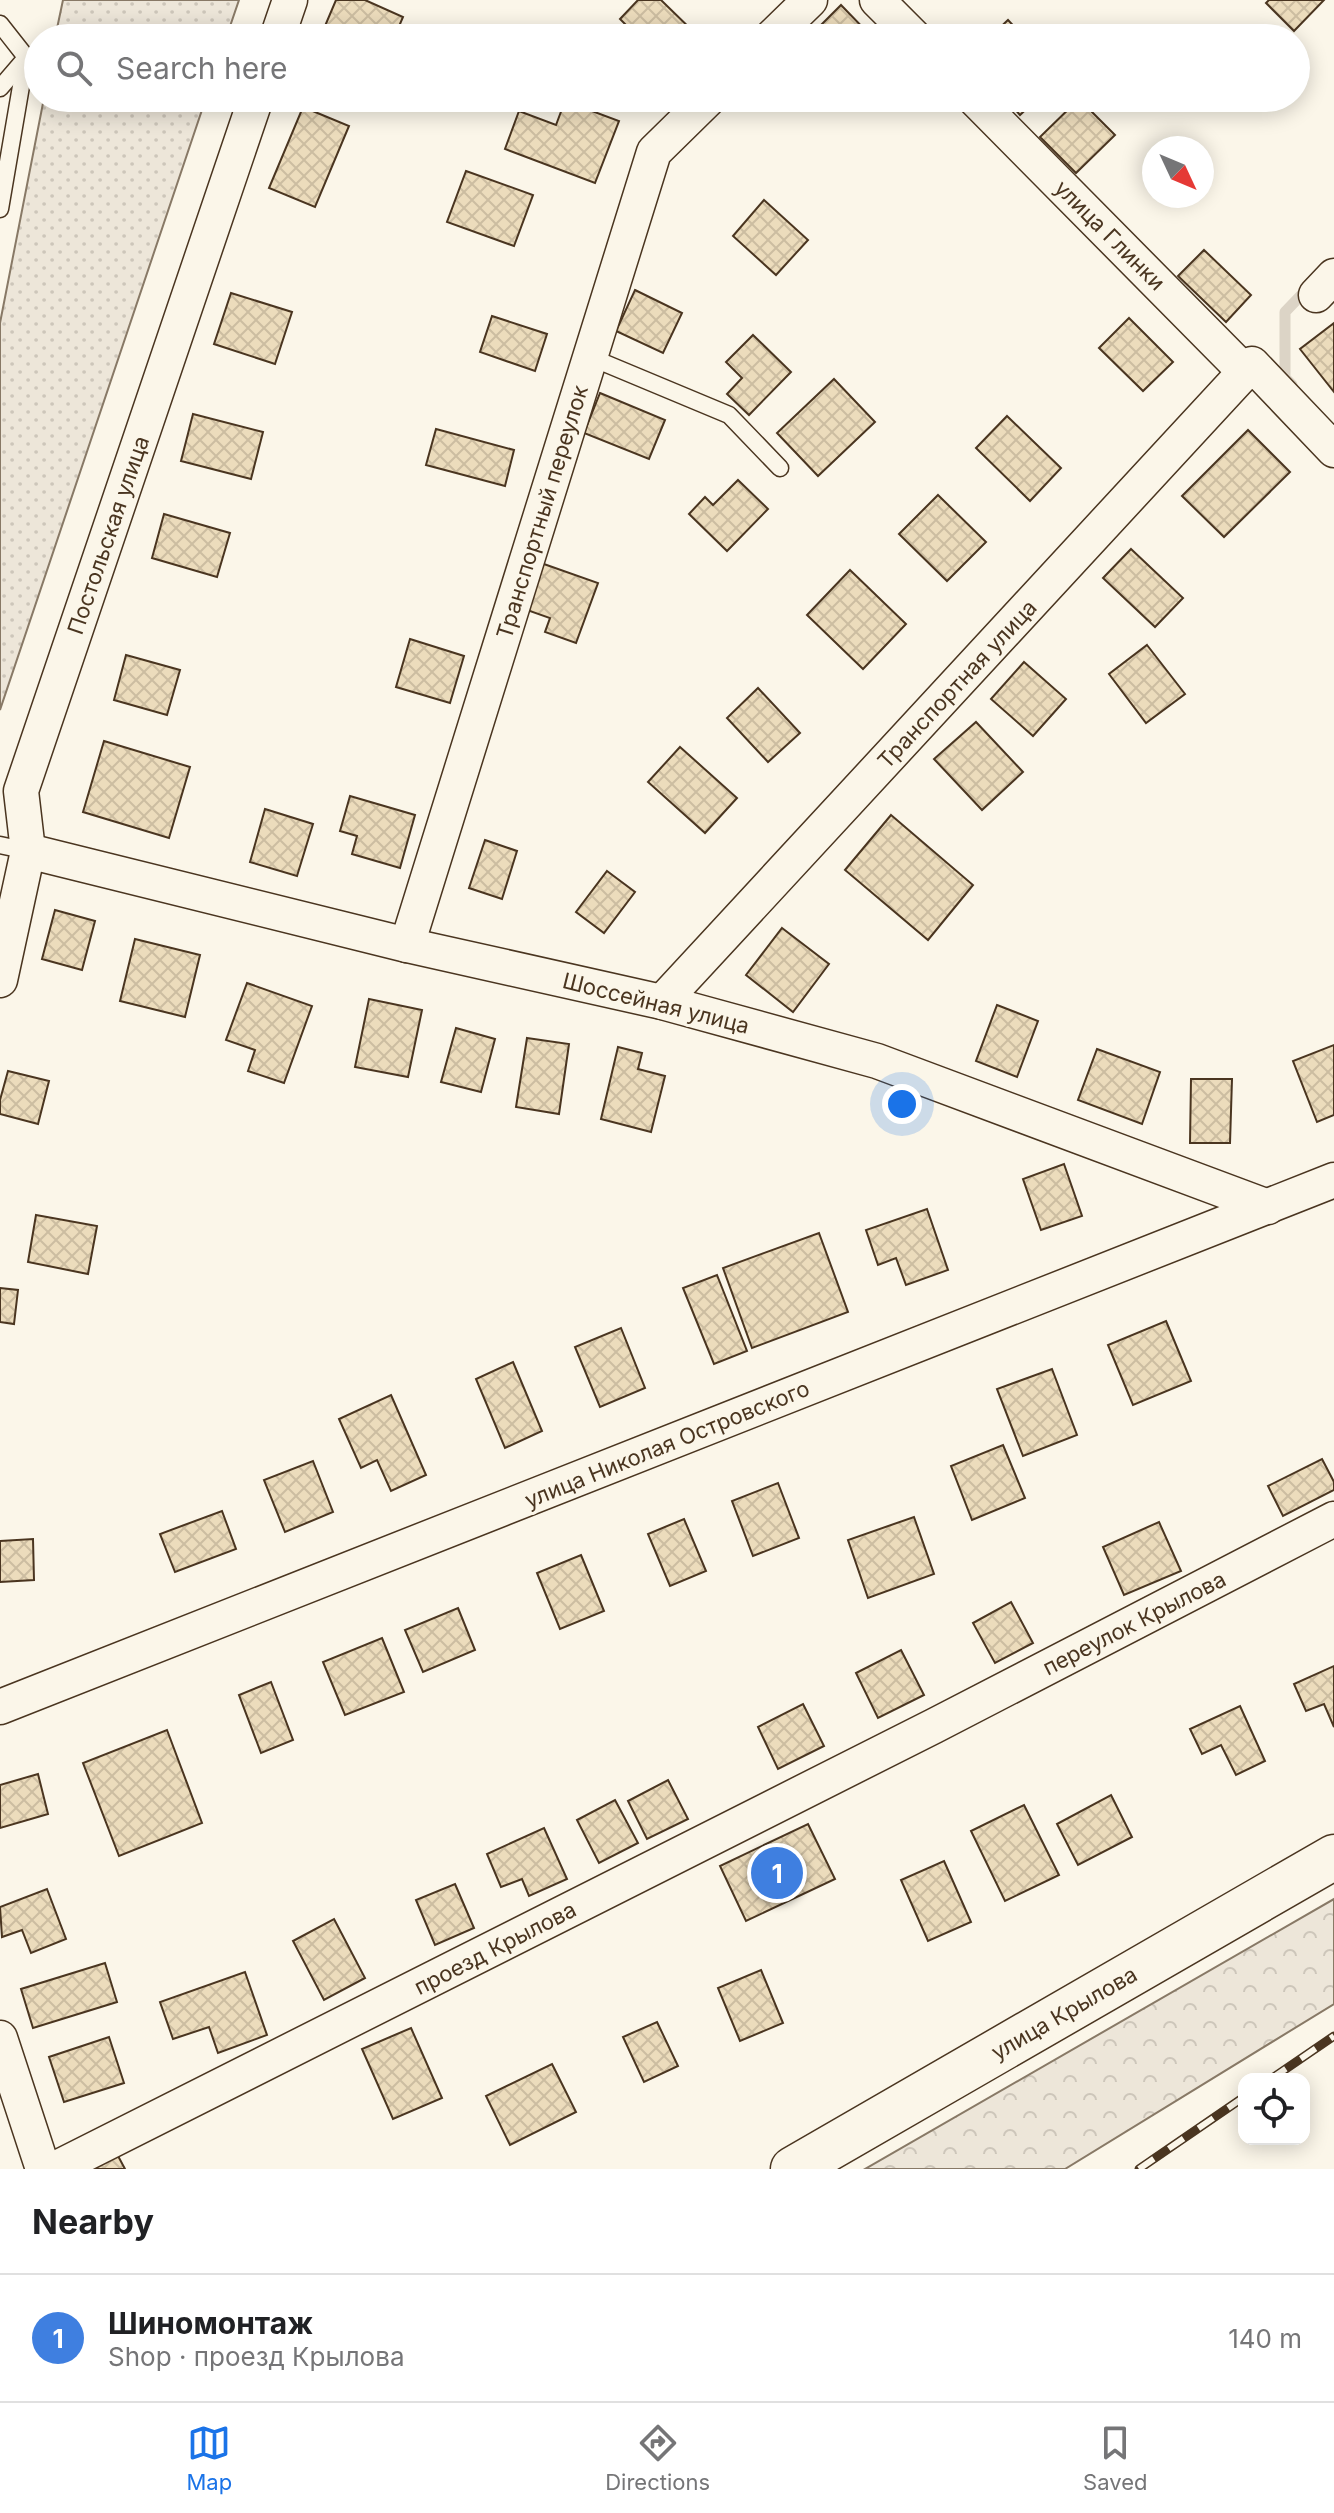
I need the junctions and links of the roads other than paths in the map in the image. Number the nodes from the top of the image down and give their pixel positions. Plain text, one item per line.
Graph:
1 (290, 0) edge
2 (810, 0) edge
3 (877, 0) edge
4 (0, 24) edge
5 (282, 24) edge
6 (785, 24) edge
7 (901, 24) edge
8 (24, 54) edge
9 (24, 59) edge
10 (24, 69) edge
11 (0, 88) edge
12 (251, 112) edge
13 (695, 112) edge
14 (988, 112) edge
15 (0, 209) edge
16 (590, 357) junction
17 (1249, 369) junction
18 (1334, 450) edge
19 (780, 468) dead end
20 (14, 848) edge
21 (407, 945) junction
22 (0, 980) edge
23 (662, 1002) junction
24 (1334, 1180) edge
25 (1268, 1207) junction
26 (1334, 1519) edge
27 (0, 1707) edge
28 (934, 1726) joint
29 (1334, 1857) edge
30 (0, 2038) edge
31 (43, 2169) edge
32 (55, 2169) edge
33 (793, 2169) edge

1 - 5 street
2 - 6 street
3 - 7 street
4 - 8 lane
9 - 11 lane
10 - 15 lane
12 - 20 street, Постольская улица
13 - 16 street, Транспортный переулок
14 - 17 street, улица Глинки
16 - 19 lane
16 - 21 street, Транспортный переулок
17 - 18 street, улица Глинки
17 - 23 street, Транспортная улица
20 - 21 street, Шоссейная улица
20 - 22 street, Постольская улица
21 - 23 street, Шоссейная улица
23 - 25 street, Шоссейная улица
24 - 25 street, улица Николая Островского
25 - 27 street, улица Николая Островского
26 - 28 street, переулок Крылова
28 - 32 street, проезд Крылова
29 - 33 main road, улица Крылова
30 - 31 street

